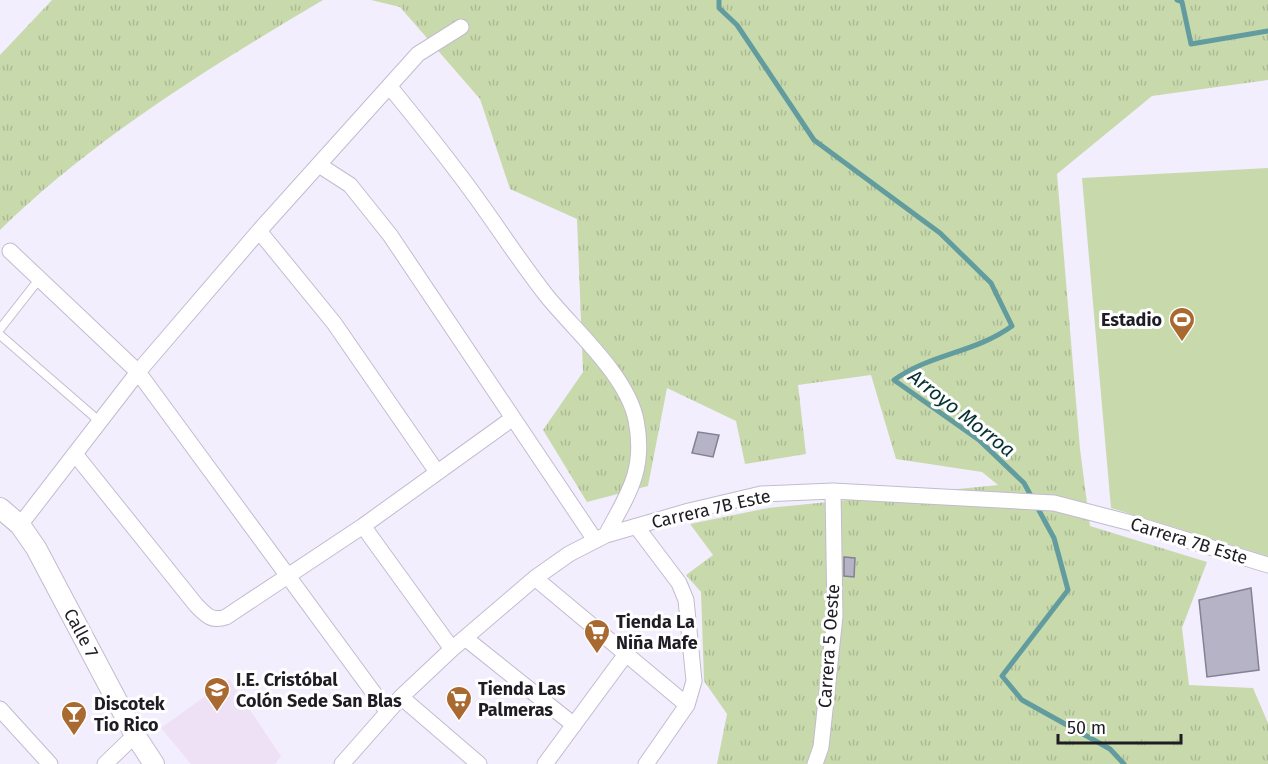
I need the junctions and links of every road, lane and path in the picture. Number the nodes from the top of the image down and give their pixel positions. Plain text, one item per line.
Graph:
1 (460, 27) dead end
2 (390, 87) junction
3 (319, 165) junction
4 (259, 231) junction
5 (10, 251) dead end
6 (40, 277) junction
7 (0, 329) edge
8 (0, 335) edge
9 (138, 372) junction
10 (513, 418) junction
11 (99, 421) junction
12 (75, 453) junction
13 (437, 472) junction
14 (833, 491) junction
15 (0, 508) edge
16 (20, 525) junction
17 (363, 526) junction
18 (636, 526) junction
19 (601, 538) junction
20 (1268, 565) edge
21 (288, 575) junction
22 (535, 578) junction
23 (465, 638) junction
24 (452, 649) junction
25 (626, 654) junction
26 (401, 697) junction
27 (687, 705) junction
28 (0, 709) edge
29 (387, 711) junction
30 (574, 725) junction
31 (135, 735) junction
32 (50, 764) edge
33 (105, 764) edge
34 (154, 764) edge
35 (342, 764) edge
36 (479, 764) edge
37 (545, 764) edge
38 (646, 764) edge
39 (815, 764) edge

1 - 2 street
2 - 3 street
2 - 19 street
3 - 4 street
3 - 10 street
4 - 9 street
4 - 13 street
5 - 6 street
6 - 7 lane
6 - 9 street
8 - 11 lane
9 - 11 street
9 - 21 street
10 - 13 street
10 - 19 street
11 - 12 street
12 - 16 street
12 - 21 street
13 - 17 street
14 - 18 street, Carrera 7B Este
14 - 20 street, Carrera 7B Este
14 - 39 street, Carrera 5 Oeste
15 - 16 street, Calle 7
16 - 31 street, Calle 7
17 - 21 street
17 - 24 street
18 - 19 street, Carrera 7B Este
18 - 27 street
19 - 22 street, Carrera 7B Este
21 - 29 street
22 - 23 street, Carrera 7B Este
22 - 25 street
23 - 24 street, Carrera 7B Este
23 - 30 street
24 - 26 street, Carrera 7B Este
25 - 27 street
25 - 30 street
26 - 29 street, Carrera 7B Este
26 - 36 street
27 - 38 street
28 - 32 street
29 - 35 street, Carrera 7B Este
30 - 37 street
31 - 33 street
31 - 34 street, Calle 7

